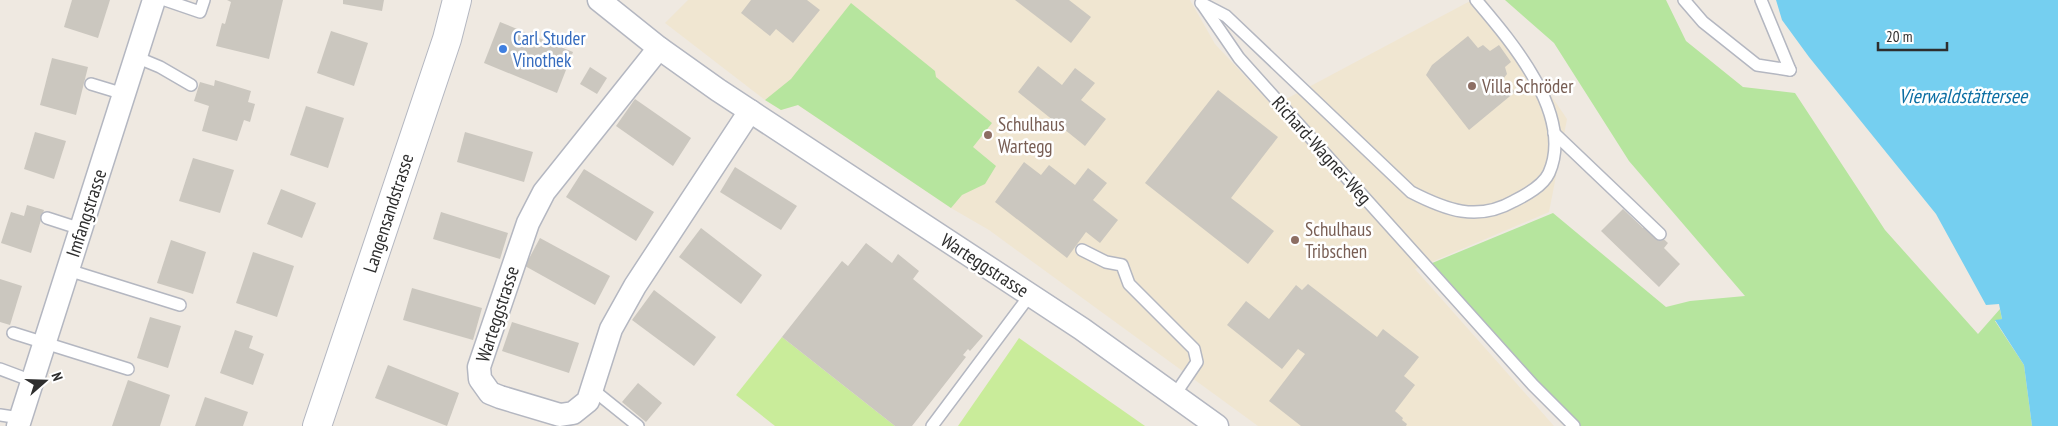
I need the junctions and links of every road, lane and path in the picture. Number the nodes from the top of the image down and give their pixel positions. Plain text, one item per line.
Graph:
1 (154, 0) edge
2 (165, 0) edge
3 (204, 0) edge
4 (457, 0) edge
5 (599, 0) edge
6 (1476, 0) edge
7 (1684, 0) edge
8 (1761, 0) edge
9 (1201, 1) edge
10 (659, 48) junction
11 (136, 57) junction
12 (92, 84) dead end
13 (191, 85) dead end
14 (124, 94) junction
15 (750, 111) junction
16 (1554, 133) junction
17 (47, 218) dead end
18 (81, 229) junction
19 (1660, 234) dead end
20 (1082, 250) dead end
21 (68, 270) junction
22 (1030, 295) junction
23 (180, 305) dead end
24 (13, 333) dead end
25 (45, 343) junction
26 (0, 369) edge
27 (128, 369) dead end
28 (32, 381) junction
29 (592, 389) junction
30 (1174, 396) junction
31 (13, 419) edge
32 (317, 426) edge
33 (638, 426) edge
34 (932, 426) edge
35 (1216, 426) edge
36 (1574, 426) edge

1 - 11 street, Imfangstrasse
2 - 3 lane
4 - 32 street, Langensandstrasse
5 - 10 street, Warteggstrasse
6 - 16 lane
7 - 8 lane
9 - 16 lane
9 - 36 lane, Richard-Wagner-Weg
10 - 15 street, Warteggstrasse
10 - 29 street, Warteggstrasse
11 - 13 lane
11 - 14 street, Imfangstrasse
12 - 14 lane
14 - 18 street, Imfangstrasse
15 - 22 street, Warteggstrasse
15 - 29 street, Warteggstrasse
16 - 19 lane
17 - 18 lane
18 - 21 street, Imfangstrasse
20 - 30 lane
21 - 23 lane
21 - 25 street, Imfangstrasse
22 - 30 street, Warteggstrasse
22 - 34 lane
24 - 25 lane
25 - 27 lane
25 - 28 street, Imfangstrasse
26 - 28 lane
28 - 31 street, Imfangstrasse
29 - 33 lane
30 - 35 street, Warteggstrasse

